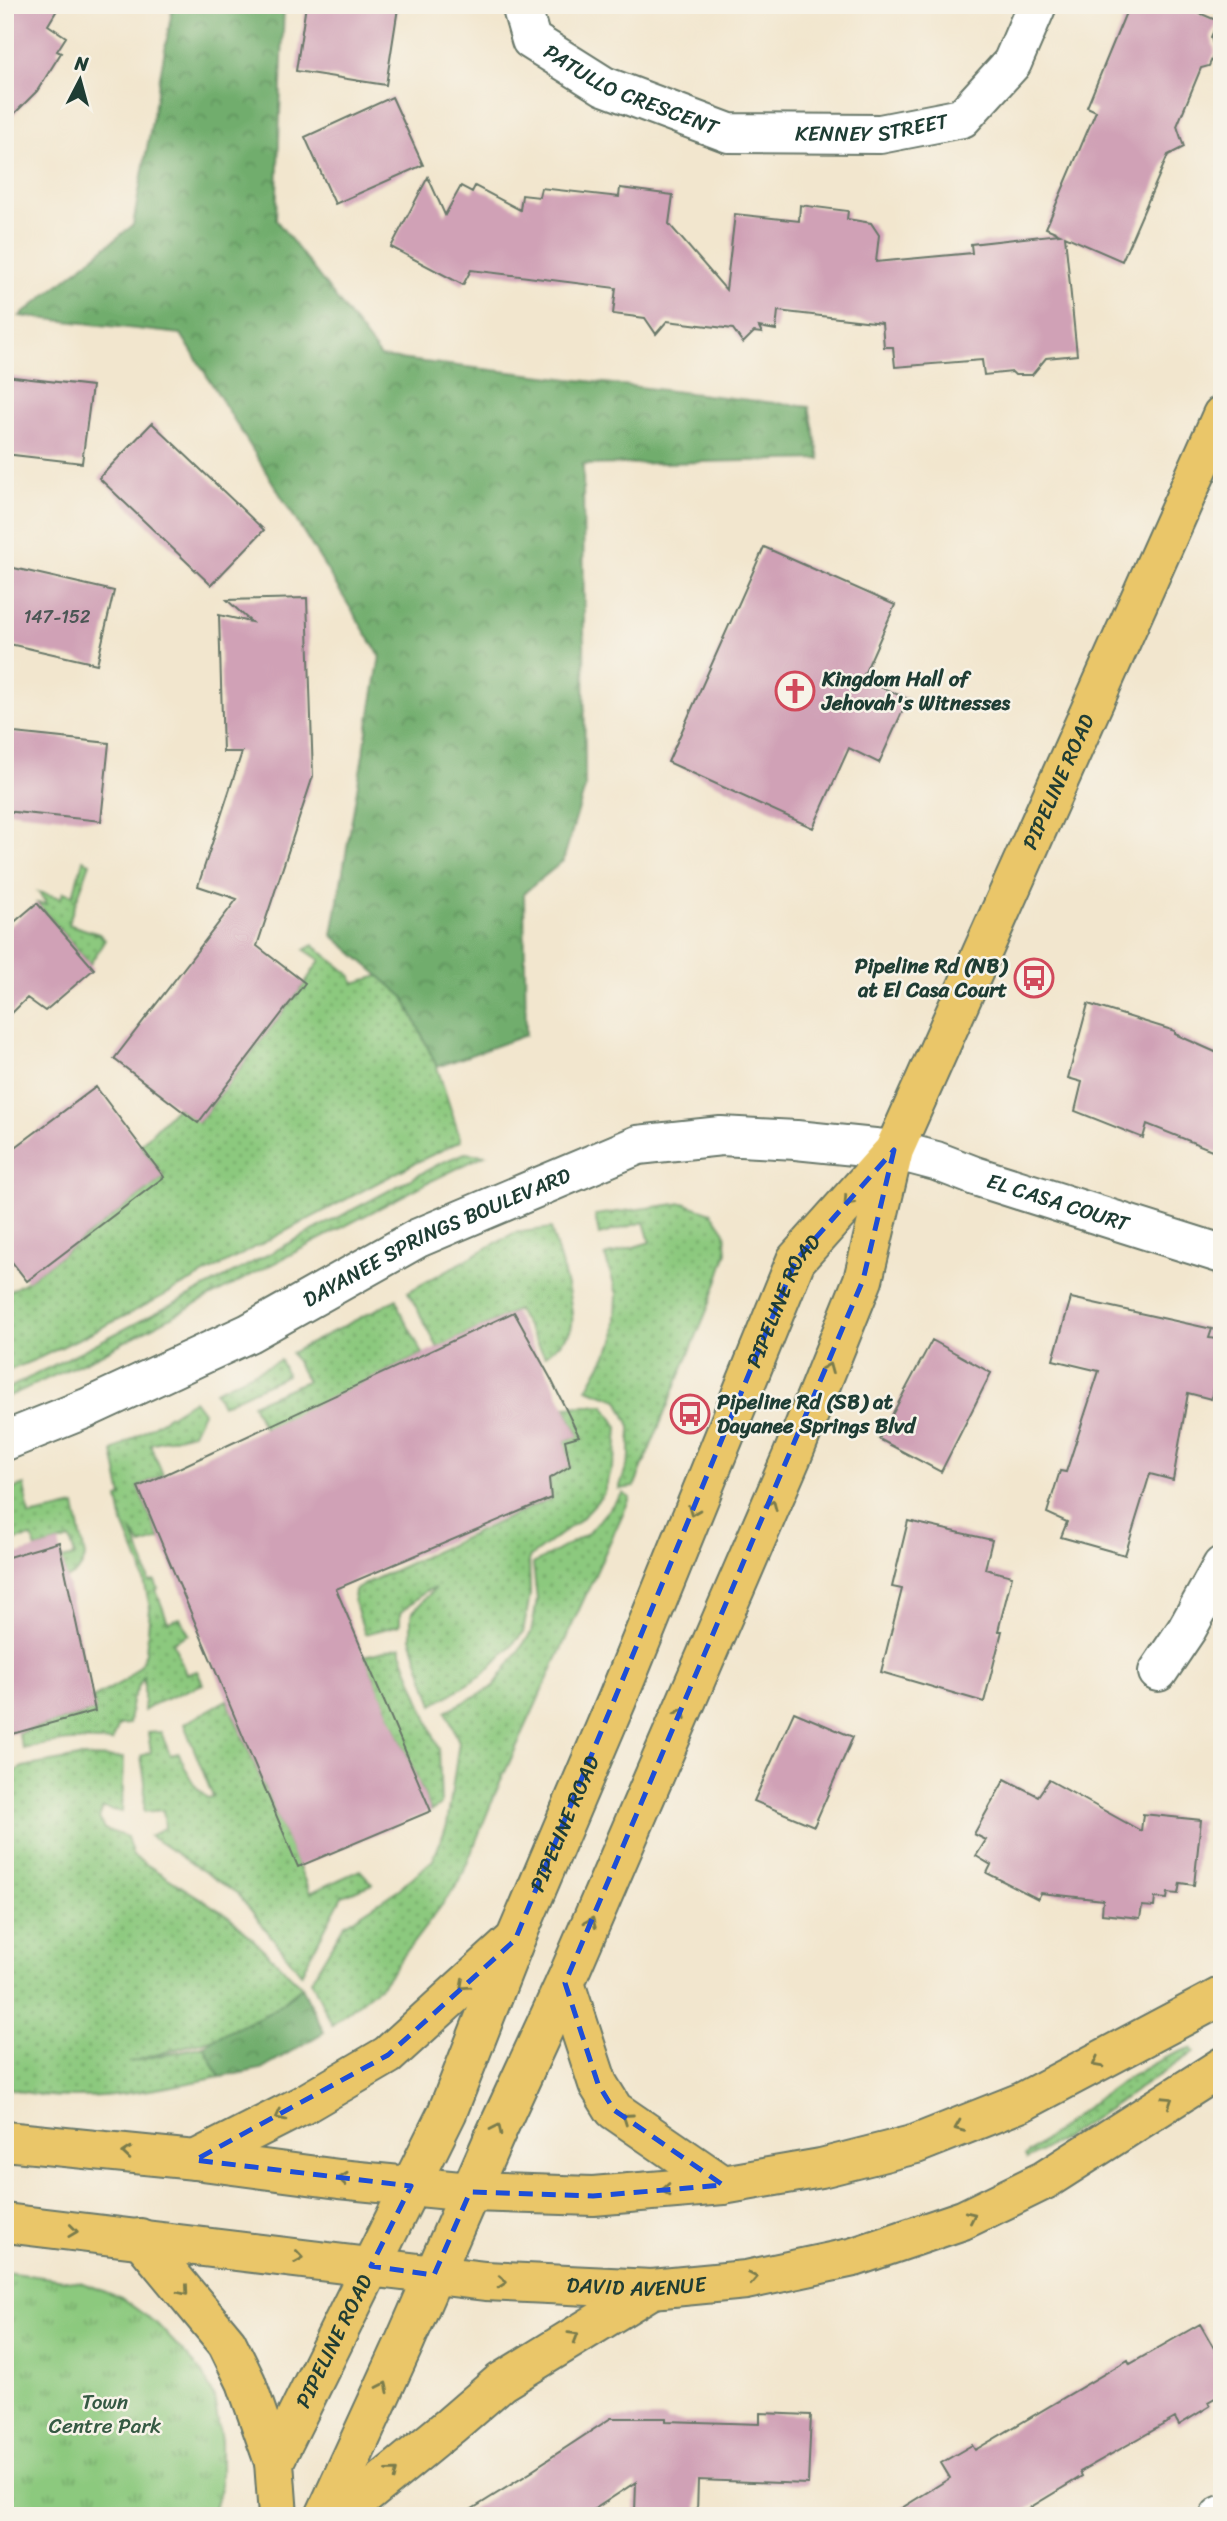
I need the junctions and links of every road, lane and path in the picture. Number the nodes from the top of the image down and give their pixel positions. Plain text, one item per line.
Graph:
1 (520, 5) edge
2 (1037, 5) edge
3 (770, 132) joint
4 (1222, 415) edge
5 (894, 1150) junction
6 (1222, 1254) edge
7 (5, 1441) edge
8 (1222, 1566) edge
9 (1158, 1672) dead end
10 (515, 1940) junction
11 (565, 1983) junction
12 (1222, 1996) edge
13 (1222, 2067) edge
14 (5, 2141) edge
15 (195, 2160) junction
16 (723, 2185) junction
17 (411, 2186) junction
18 (470, 2192) junction
19 (5, 2223) edge
20 (140, 2238) junction
21 (371, 2266) junction
22 (434, 2275) junction
23 (652, 2289) junction
24 (274, 2462) junction
25 (278, 2516) edge
26 (325, 2516) edge
27 (340, 2516) edge

1 - 3 street, PATULLO CRESCENT
2 - 3 street, KENNEY STREET
4 - 5 main road, PIPELINE ROAD
5 - 6 street, EL CASA COURT
5 - 7 street, DAYANEE SPRINGS BOULEVARD
5 -> 10 main road, PIPELINE ROAD
11 -> 5 main road, PIPELINE ROAD
8 - 9 street
10 -> 15 main road
10 - 17 main road, PIPELINE ROAD
16 -> 11 main road
18 -> 11 main road, PIPELINE ROAD
12 -> 16 main road
23 -> 13 main road, DAVID AVENUE
15 -> 14 main road
17 -> 15 main road
16 -> 18 main road
17 - 18 main road
17 - 21 main road, PIPELINE ROAD
18 - 22 main road, PIPELINE ROAD
19 -> 20 main road, DAVID AVENUE
20 -> 21 main road, DAVID AVENUE
20 -> 24 main road
21 - 22 main road, DAVID AVENUE
21 - 24 main road, PIPELINE ROAD
22 -> 23 main road, DAVID AVENUE
26 -> 22 main road, PIPELINE ROAD
27 -> 23 main road
24 - 25 main road

